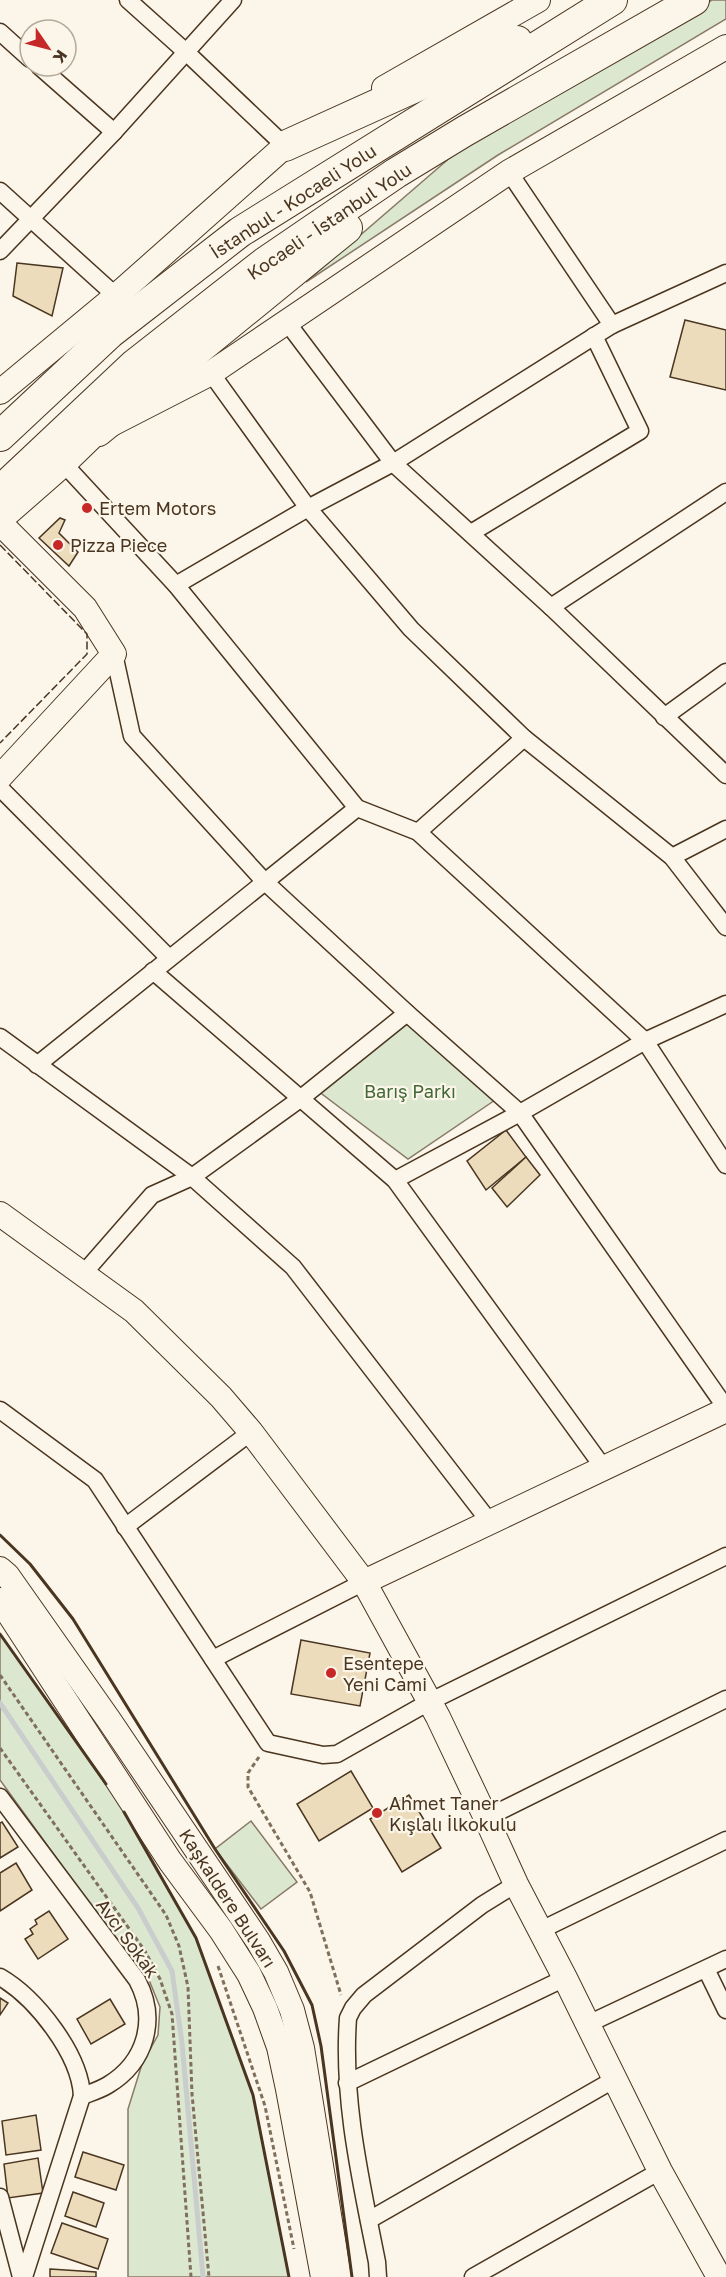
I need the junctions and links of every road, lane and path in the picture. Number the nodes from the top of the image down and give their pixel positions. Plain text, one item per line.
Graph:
1 (128, 0) edge
2 (233, 0) edge
3 (538, 0) edge
4 (609, 0) edge
5 (694, 0) edge
6 (0, 32) edge
7 (18, 48) edge
8 (726, 48) edge
9 (186, 52) junction
10 (53, 78) edge
11 (465, 131) junction
12 (114, 132) junction
13 (285, 146) junction
14 (508, 172) junction
15 (0, 191) edge
16 (30, 218) junction
17 (0, 251) edge
18 (726, 273) edge
19 (116, 296) junction
20 (286, 321) junction
21 (612, 325) junction
22 (594, 336) junction
23 (211, 373) junction
24 (0, 392) edge
25 (98, 431) junction
26 (0, 436) edge
27 (393, 463) junction
28 (64, 464) junction
29 (0, 491) edge
30 (726, 492) edge
31 (308, 508) junction
32 (0, 522) edge
33 (471, 533) junction
34 (176, 585) junction
35 (551, 607) junction
36 (114, 654) junction
37 (726, 672) edge
38 (664, 717) junction
39 (524, 738) junction
40 (726, 776) edge
41 (0, 777) edge
42 (0, 788) edge
43 (357, 808) junction
44 (726, 829) edge
45 (418, 832) junction
46 (672, 857) junction
47 (264, 881) junction
48 (726, 927) edge
49 (169, 958) junction
50 (153, 971) junction
51 (726, 1004) edge
52 (407, 1013) junction
53 (0, 1037) edge
54 (645, 1041) junction
55 (37, 1065) junction
56 (300, 1099) junction
57 (520, 1113) junction
58 (726, 1165) edge
59 (192, 1177) junction
60 (395, 1180) junction
61 (0, 1215) edge
62 (83, 1274) junction
63 (726, 1409) edge
64 (0, 1410) edge
65 (251, 1432) junction
66 (603, 1467) junction
67 (489, 1521) junction
68 (125, 1527) junction
69 (726, 1556) edge
70 (0, 1569) edge
71 (364, 1582) junction
72 (0, 1600) edge
73 (213, 1659) junction
74 (726, 1699) edge
75 (429, 1702) junction
76 (268, 1743) junction
77 (0, 1797) edge
78 (486, 1818) junction
79 (726, 1840) edge
80 (516, 1884) junction
81 (541, 1930) junction
82 (726, 1959) edge
83 (215, 1960) dead end
84 (0, 1966) edge
85 (706, 1969) junction
86 (565, 1978) junction
87 (6, 1981) edge
88 (726, 2010) edge
89 (348, 2018) junction
90 (588, 2024) junction
91 (615, 2079) junction
92 (347, 2083) junction
93 (82, 2096) junction
94 (660, 2171) junction
95 (0, 2198) edge
96 (369, 2220) junction
97 (296, 2254) dead end
98 (715, 2276) edge
99 (23, 2277) edge
100 (323, 2277) edge
101 (339, 2277) edge
102 (378, 2277) edge
103 (473, 2277) edge

1 - 9 street
2 - 9 street
3 - 13 main road
4 - 13 highway
4 - 26 highway, İstanbul - Kocaeli Yolu
5 - 11 highway, Kocaeli - İstanbul Yolu
6 - 7 street
8 - 14 main road
9 - 12 street
9 - 13 street
10 - 12 street
11 - 25 highway
11 - 29 highway, Kocaeli - İstanbul Yolu
12 - 16 street
13 - 19 main road
14 - 20 main road
14 - 21 street
15 - 16 street
16 - 17 street
16 - 19 street
18 - 21 street
19 - 24 main road
20 - 23 main road
20 - 27 street
21 - 22 street
22 - 27 street
22 - 33 street
23 - 25 main road
23 - 31 street
25 - 28 main road
27 - 31 street
27 - 33 street
28 - 32 main road
28 - 34 street
30 - 35 street
31 - 34 street
31 - 39 street
32 - 36 main road
33 - 35 street
34 - 43 street
35 - 38 street
36 - 41 main road
36 - 47 street
37 - 38 street
38 - 40 street
39 - 45 street
39 - 46 street
42 - 49 street
43 - 45 street
43 - 47 street
44 - 46 street
45 - 54 street
46 - 48 street
47 - 49 street
47 - 52 street
49 - 50 street
50 - 55 street
50 - 56 street
51 - 54 street
52 - 56 street
52 - 57 street
53 - 55 street
54 - 57 street
54 - 58 street
55 - 59 street
56 - 59 street
56 - 60 street
57 - 60 street
57 - 63 street
59 - 62 street
59 - 67 street
60 - 66 street
61 - 62 main road
62 - 65 main road
63 - 66 main road
64 - 68 street
65 - 68 street
65 - 71 main road
66 - 67 main road
67 - 71 main road
68 - 73 street
69 - 75 street
70 - 101 main road, Kaşkaldere Bulvarı
71 - 73 street
71 - 75 main road
72 - 100 main road, Kaşkaldere Bulvarı
73 - 76 street
74 - 78 street
75 - 76 street
75 - 78 main road
76 - 89 path
77 - 93 street, Avcı Sokak
78 - 80 main road
79 - 81 street
80 - 81 main road
80 - 89 street
81 - 86 main road
82 - 85 street
83 - 97 path
84 - 87 street
85 - 88 street
85 - 90 street
86 - 90 main road
86 - 92 street
87 - 93 street
89 - 92 street
90 - 91 main road
91 - 94 main road
91 - 96 street
92 - 96 street
93 - 99 street
94 - 98 main road
94 - 103 street
95 - 99 street
96 - 102 street

